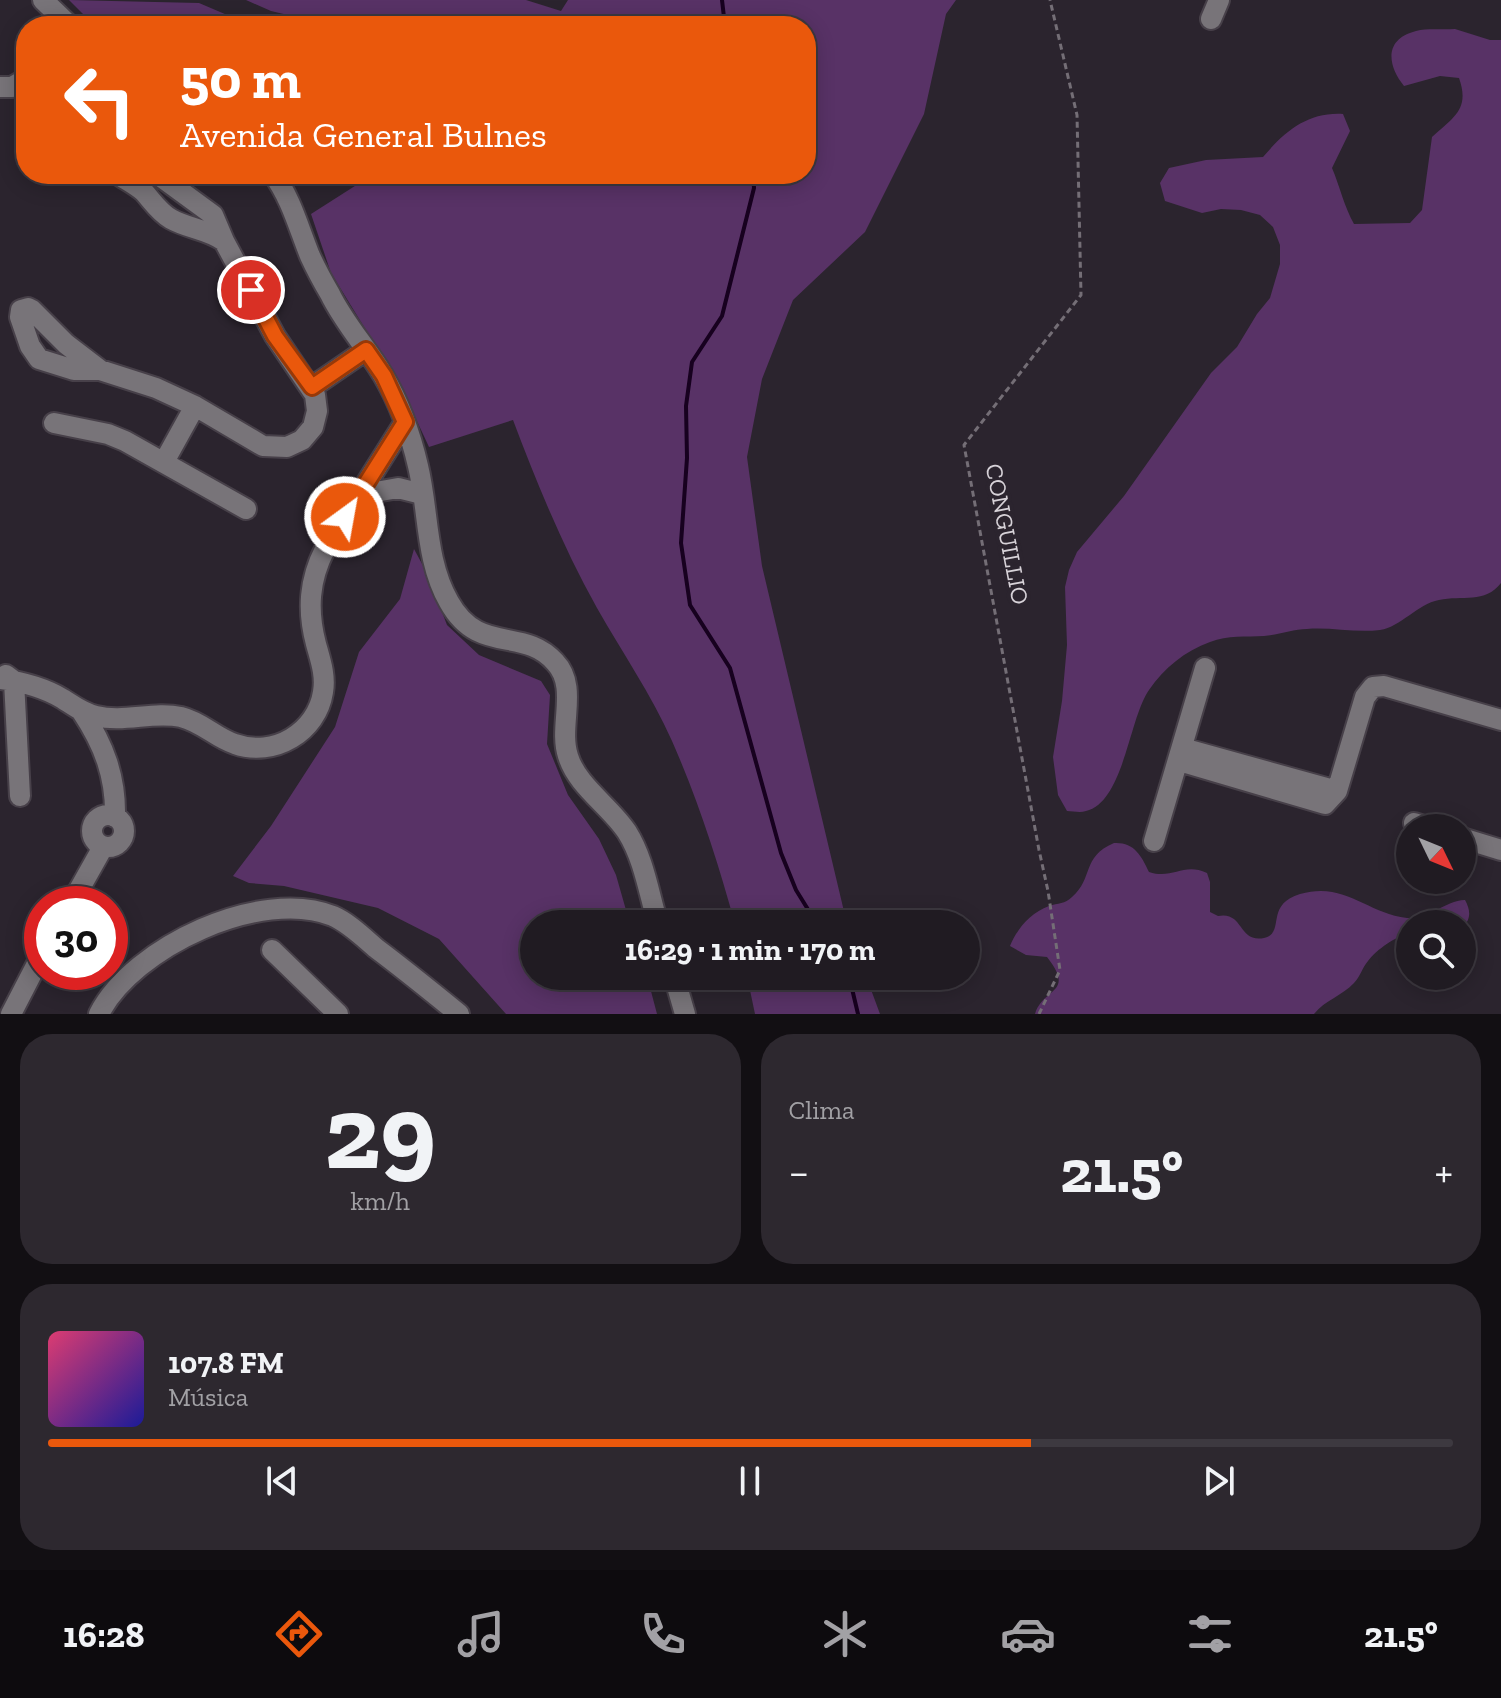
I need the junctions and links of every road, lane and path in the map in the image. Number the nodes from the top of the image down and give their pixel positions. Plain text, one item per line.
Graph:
1 (1050, 0) edge
2 (131, 184) edge
3 (171, 184) edge
4 (279, 184) edge
5 (224, 241) junction
6 (366, 350) junction
7 (100, 370) dead end
8 (312, 387) junction
9 (195, 406) junction
10 (405, 422) junction
11 (54, 423) dead end
12 (164, 462) junction
13 (422, 494) junction
14 (359, 495) junction
15 (246, 509) dead end
16 (1205, 668) dead end
17 (5, 677) edge
18 (82, 712) junction
19 (132, 718) junction
20 (1501, 720) edge
21 (1180, 754) junction
22 (108, 759) junction
23 (20, 796) dead end
24 (1154, 841) dead end
25 (1476, 842) edge
26 (1501, 850) edge
27 (81, 886) edge
28 (654, 910) edge
29 (272, 950) dead end
30 (24, 989) edge
31 (678, 990) edge
32 (11, 1014) edge
33 (99, 1014) edge
34 (338, 1014) edge
35 (459, 1014) edge
36 (685, 1014) edge
37 (1039, 1014) edge

1 - 37 path, CONGUILLIO
2 - 5 street
3 - 5 street
4 - 6 street
5 - 8 street
6 - 8 street
6 - 10 street
7 - 9 street
8 - 9 street
9 - 12 street
10 - 13 street
10 - 14 street
11 - 12 street
12 - 15 street
13 - 14 street
13 - 28 street
14 - 19 street
16 - 21 street
17 - 18 street
17 - 23 street
18 - 19 street
18 - 22 street
19 - 22 street
20 - 21 street
21 - 24 street
22 - 27 street
25 - 26 street
29 - 34 street
30 - 32 street
31 - 36 street
33 - 35 street

